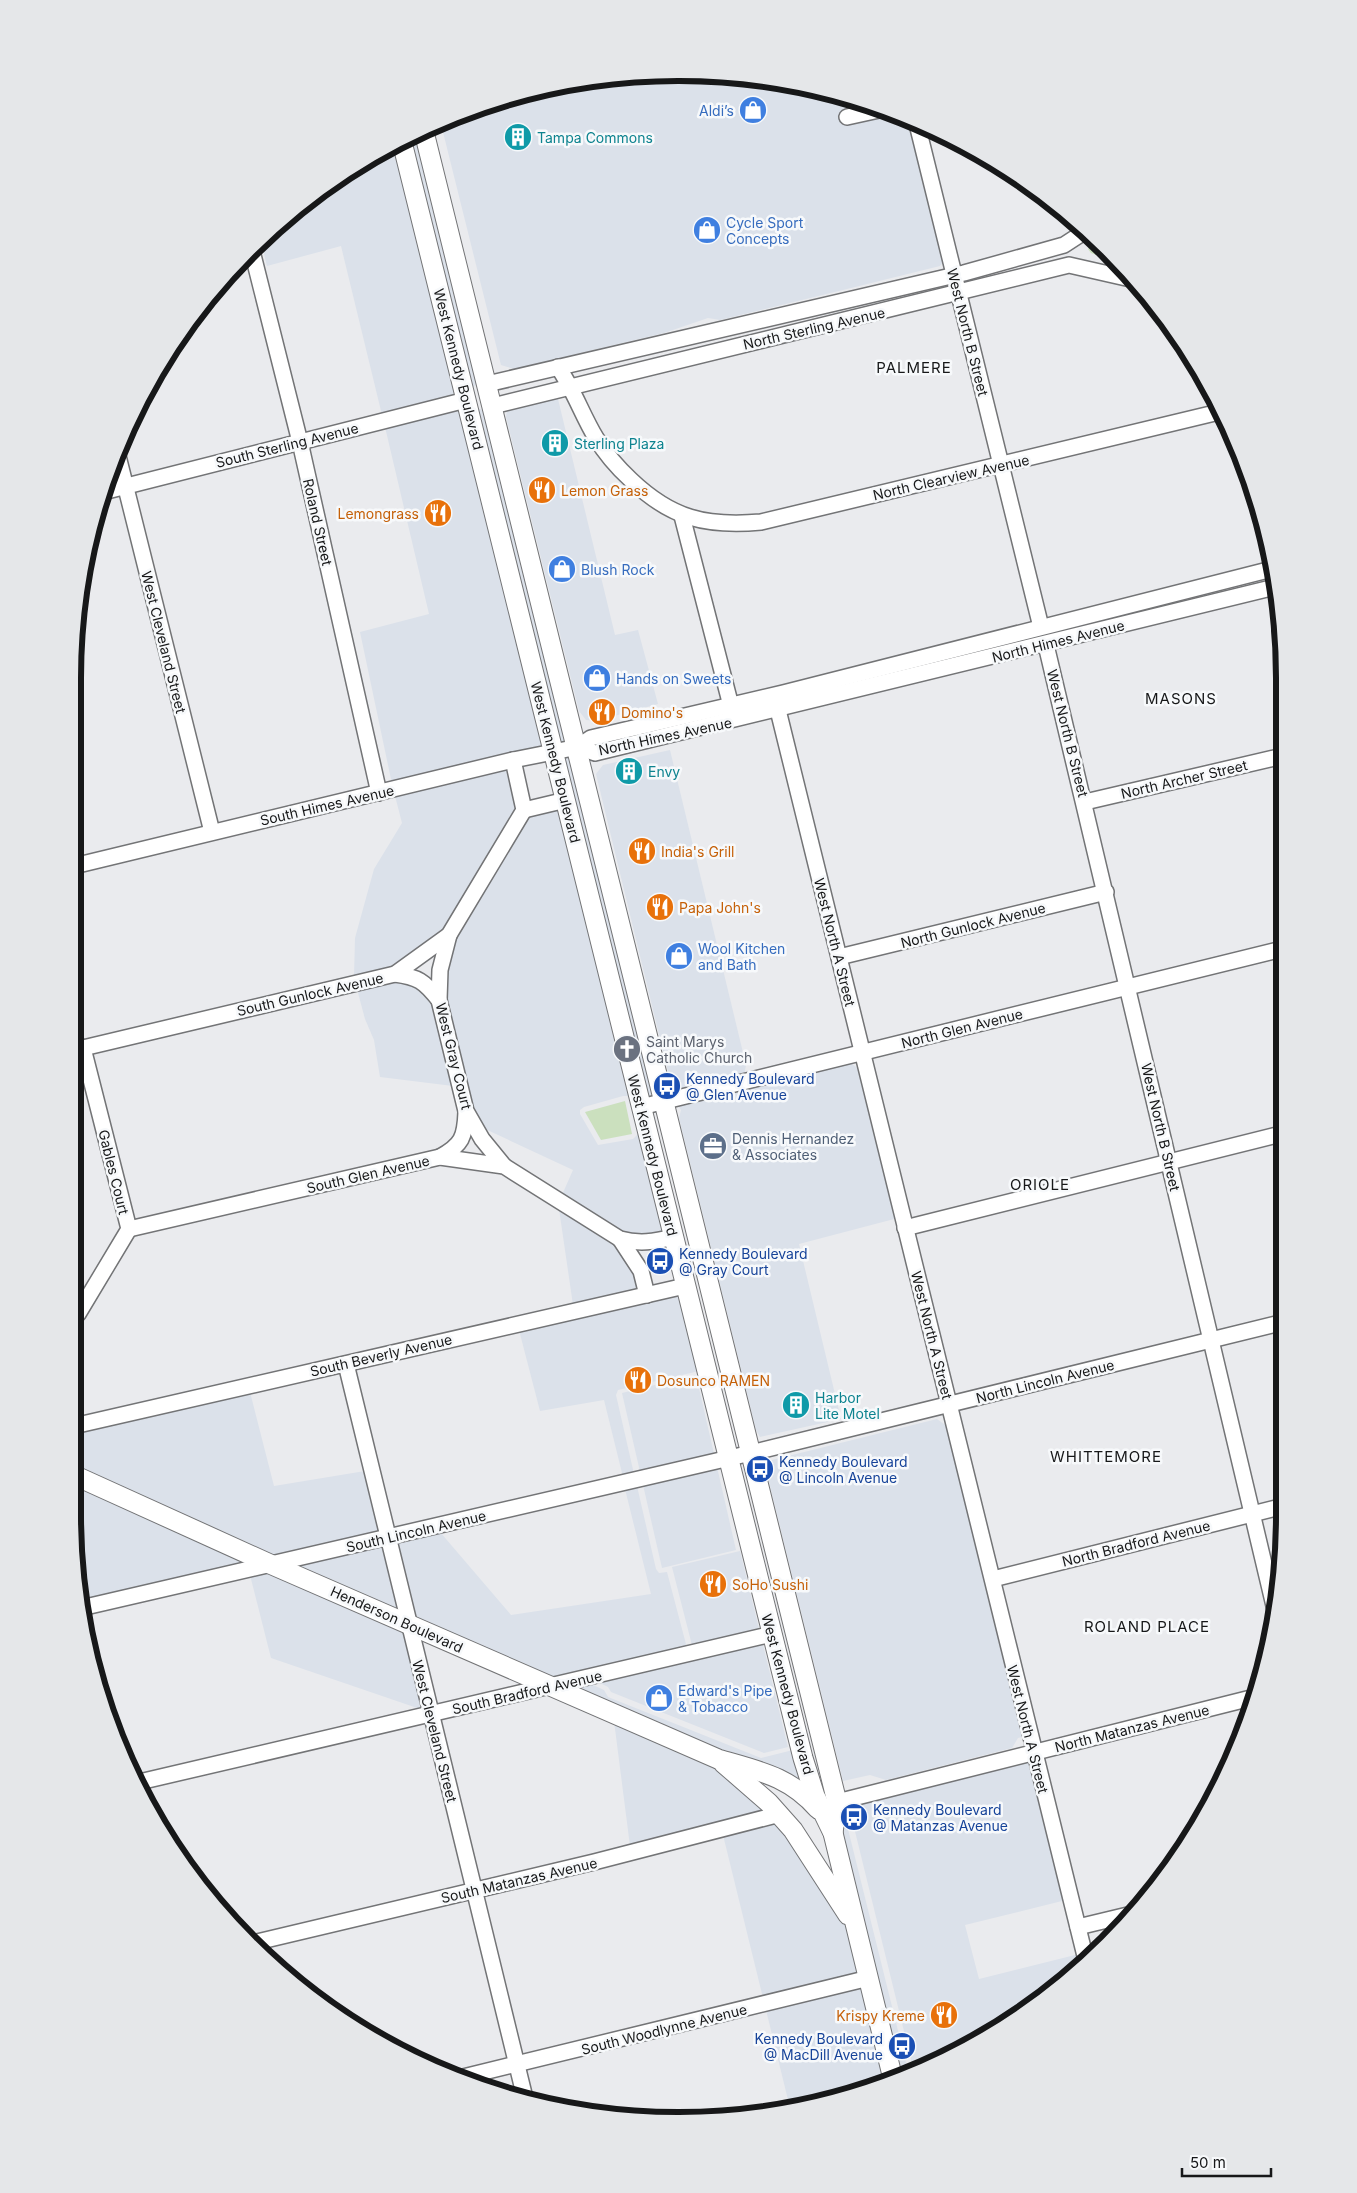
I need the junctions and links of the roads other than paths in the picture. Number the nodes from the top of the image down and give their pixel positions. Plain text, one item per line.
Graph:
1 (868, 112) edge
2 (847, 117) dead end
3 (919, 132) edge
4 (425, 138) edge
5 (404, 149) edge
6 (1079, 235) edge
7 (1064, 245) junction
8 (254, 258) edge
9 (1069, 265) junction
10 (1118, 274) edge
11 (954, 275) junction
12 (438, 289) junction
13 (959, 293) junction
14 (830, 303) junction
15 (788, 313) junction
16 (836, 323) junction
17 (792, 332) junction
18 (558, 367) junction
19 (487, 384) junction
20 (571, 386) junction
21 (466, 400) junction
22 (493, 406) junction
23 (1214, 413) edge
24 (300, 442) junction
25 (1001, 465) junction
26 (121, 466) edge
27 (126, 486) junction
28 (112, 490) edge
29 (518, 509) junction
30 (682, 516) junction
31 (1266, 571) edge
32 (1267, 577) edge
33 (1269, 589) edge
34 (1186, 609) junction
35 (1041, 627) junction
36 (1046, 645) junction
37 (730, 706) junction
38 (778, 710) junction
39 (578, 747) junction
40 (554, 752) junction
41 (1276, 758) edge
42 (513, 760) junction
43 (379, 793) junction
44 (566, 800) junction
45 (1085, 802) junction
46 (524, 810) junction
47 (212, 832) junction
48 (81, 864) edge
49 (1106, 892) junction
50 (449, 935) junction
51 (1276, 950) edge
52 (840, 957) junction
53 (395, 974) junction
54 (1128, 987) junction
55 (439, 1000) junction
56 (81, 1047) edge
57 (81, 1051) edge
58 (862, 1053) junction
59 (665, 1102) junction
60 (641, 1107) junction
61 (466, 1111) junction
62 (1276, 1135) edge
63 (440, 1157) junction
64 (1169, 1162) junction
65 (504, 1166) junction
66 (905, 1228) junction
67 (129, 1229) junction
68 (673, 1237) junction
69 (620, 1239) junction
70 (685, 1286) junction
71 (647, 1294) junction
72 (81, 1309) edge
73 (1276, 1324) edge
74 (1211, 1340) junction
75 (346, 1364) junction
76 (949, 1404) junction
77 (81, 1424) edge
78 (751, 1453) junction
79 (728, 1458) junction
80 (81, 1478) edge
81 (1276, 1508) edge
82 (1252, 1514) junction
83 (388, 1538) junction
84 (270, 1564) junction
85 (993, 1579) junction
86 (1271, 1593) edge
87 (89, 1606) edge
88 (409, 1625) junction
89 (772, 1634) junction
90 (551, 1686) junction
91 (1246, 1699) edge
92 (431, 1714) junction
93 (1034, 1752) junction
94 (718, 1759) junction
95 (144, 1781) edge
96 (837, 1802) junction
97 (780, 1814) junction
98 (833, 1833) junction
99 (474, 1890) junction
100 (1120, 1917) edge
101 (1078, 1927) junction
102 (856, 1928) junction
103 (260, 1941) edge
104 (1084, 1953) edge
105 (869, 1978) junction
106 (517, 2065) junction
107 (892, 2072) edge
108 (473, 2075) edge
109 (523, 2091) edge

1 - 2 street
3 - 11 street, West North B Street
4 - 19 main road, West Kennedy Boulevard
5 - 12 main road, West Kennedy Boulevard
6 - 7 street, North Sterling Avenue
7 - 9 street
7 - 11 street, North Sterling Avenue
8 - 24 street, Roland Street
9 - 10 street, North Sterling Avenue
9 - 13 street, North Sterling Avenue
11 - 13 street, West North B Street
11 - 14 street, North Sterling Avenue
12 - 21 main road, West Kennedy Boulevard
12 - 22 main road
13 - 16 street, North Sterling Avenue
13 - 25 street, West North B Street
14 - 15 street, North Sterling Avenue
14 - 16 street
15 - 17 street
15 - 18 street, North Sterling Avenue
16 - 17 street, North Sterling Avenue
17 - 20 street, North Sterling Avenue
18 - 19 street, North Sterling Avenue
18 - 20 street
19 - 22 main road, West Kennedy Boulevard
20 - 22 street, North Sterling Avenue
20 - 30 street
21 - 24 street, South Sterling Avenue
21 - 29 main road
21 - 40 main road, West Kennedy Boulevard
22 - 29 main road, West Kennedy Boulevard
23 - 25 street, North Clearview Avenue
24 - 27 street, South Sterling Avenue
24 - 43 street, Roland Street
25 - 30 street, North Clearview Avenue
25 - 35 street, West North B Street
26 - 27 street, West Cleveland Street
27 - 28 street, South Sterling Avenue
27 - 47 street, West Cleveland Street
29 - 39 main road, West Kennedy Boulevard
30 - 37 street
31 - 35 street, North Himes Avenue
32 - 34 street
33 - 34 street, North Himes Avenue
34 - 36 street, North Himes Avenue
35 - 37 street, North Himes Avenue
36 - 38 street, North Himes Avenue
36 - 45 street, West North B Street
37 - 39 street, North Himes Avenue
38 - 39 street, North Himes Avenue
38 - 52 street, West North A Street
39 - 40 street, South Himes Avenue
39 - 59 main road, West Kennedy Boulevard
40 - 42 street, South Himes Avenue
40 - 44 main road, West Kennedy Boulevard
41 - 45 street, North Archer Street
42 - 43 street, South Himes Avenue
42 - 46 street
43 - 47 street, South Himes Avenue
44 - 46 street
44 - 60 main road, West Kennedy Boulevard
45 - 49 street, West North B Street
46 - 50 street, South Gunlock Avenue
47 - 48 street, South Himes Avenue
49 - 52 street, North Gunlock Avenue
49 - 54 street, West North B Street
50 - 53 street, South Gunlock Avenue
50 - 55 street, West Gray Court
51 - 54 street, North Glen Avenue
52 - 58 street, West North A Street
53 - 55 street
53 - 56 street, South Gunlock Avenue
54 - 58 street, North Glen Avenue
54 - 64 street, West North B Street
55 - 61 street, West Gray Court
57 - 67 street, Gables Court
58 - 59 street, North Glen Avenue
58 - 66 street, West North A Street
59 - 60 street, North Glen Avenue
59 - 78 main road, West Kennedy Boulevard
60 - 68 main road, West Kennedy Boulevard
61 - 63 street
61 - 65 street, West Gray Court
62 - 64 street
63 - 65 street, South Glen Avenue
63 - 67 street, South Glen Avenue
64 - 66 street
64 - 74 street, West North B Street
65 - 69 street, South Glen Avenue
66 - 76 street, West North A Street
67 - 72 street, Gables Court
68 - 69 street, South Glen Avenue
68 - 70 main road, West Kennedy Boulevard
69 - 71 street, South Glen Avenue
70 - 71 street, South Beverly Avenue
70 - 79 main road, West Kennedy Boulevard
71 - 75 street, South Beverly Avenue
73 - 74 street, North Lincoln Avenue
74 - 76 street, North Lincoln Avenue
74 - 82 street, West North B Street
75 - 77 street, South Beverly Avenue
75 - 83 street, West Cleveland Street
76 - 78 street, North Lincoln Avenue
76 - 85 street, West North A Street
78 - 79 street, South Lincoln Avenue
78 - 96 main road, West Kennedy Boulevard
79 - 83 street, South Lincoln Avenue
79 - 89 main road, West Kennedy Boulevard
80 - 84 main road, Henderson Boulevard
81 - 82 street, North Bradford Avenue
82 - 85 street, North Bradford Avenue
82 - 86 street, West North B Street
83 - 84 street, South Lincoln Avenue
83 - 88 street, West Cleveland Street
84 - 87 street, South Lincoln Avenue
84 - 88 main road, Henderson Boulevard
85 - 93 street, West North A Street
88 - 90 main road, Henderson Boulevard
88 - 92 street, West Cleveland Street
89 - 90 street, South Bradford Avenue
89 - 98 main road, West Kennedy Boulevard
90 - 92 street, South Bradford Avenue
90 - 94 main road, Henderson Boulevard
91 - 93 street, North Matanzas Avenue
92 - 95 street, South Bradford Avenue
92 - 99 street, West Cleveland Street
93 - 96 street, North Matanzas Avenue
93 - 101 street, West North A Street
94 - 97 main road, Henderson Boulevard
94 - 98 main road, Henderson Boulevard
96 - 98 main road
97 - 99 street, South Matanzas Avenue
97 - 102 main road, Henderson Boulevard
98 - 102 main road, West Kennedy Boulevard
99 - 103 street, South Matanzas Avenue
99 - 106 street, West Cleveland Street
100 - 101 street
101 - 104 street, West North A Street
102 - 105 main road, West Kennedy Boulevard
105 - 106 street, South Woodlynne Avenue
105 - 107 main road, West Kennedy Boulevard
106 - 108 street, South Woodlynne Avenue
106 - 109 street, West Cleveland Street

